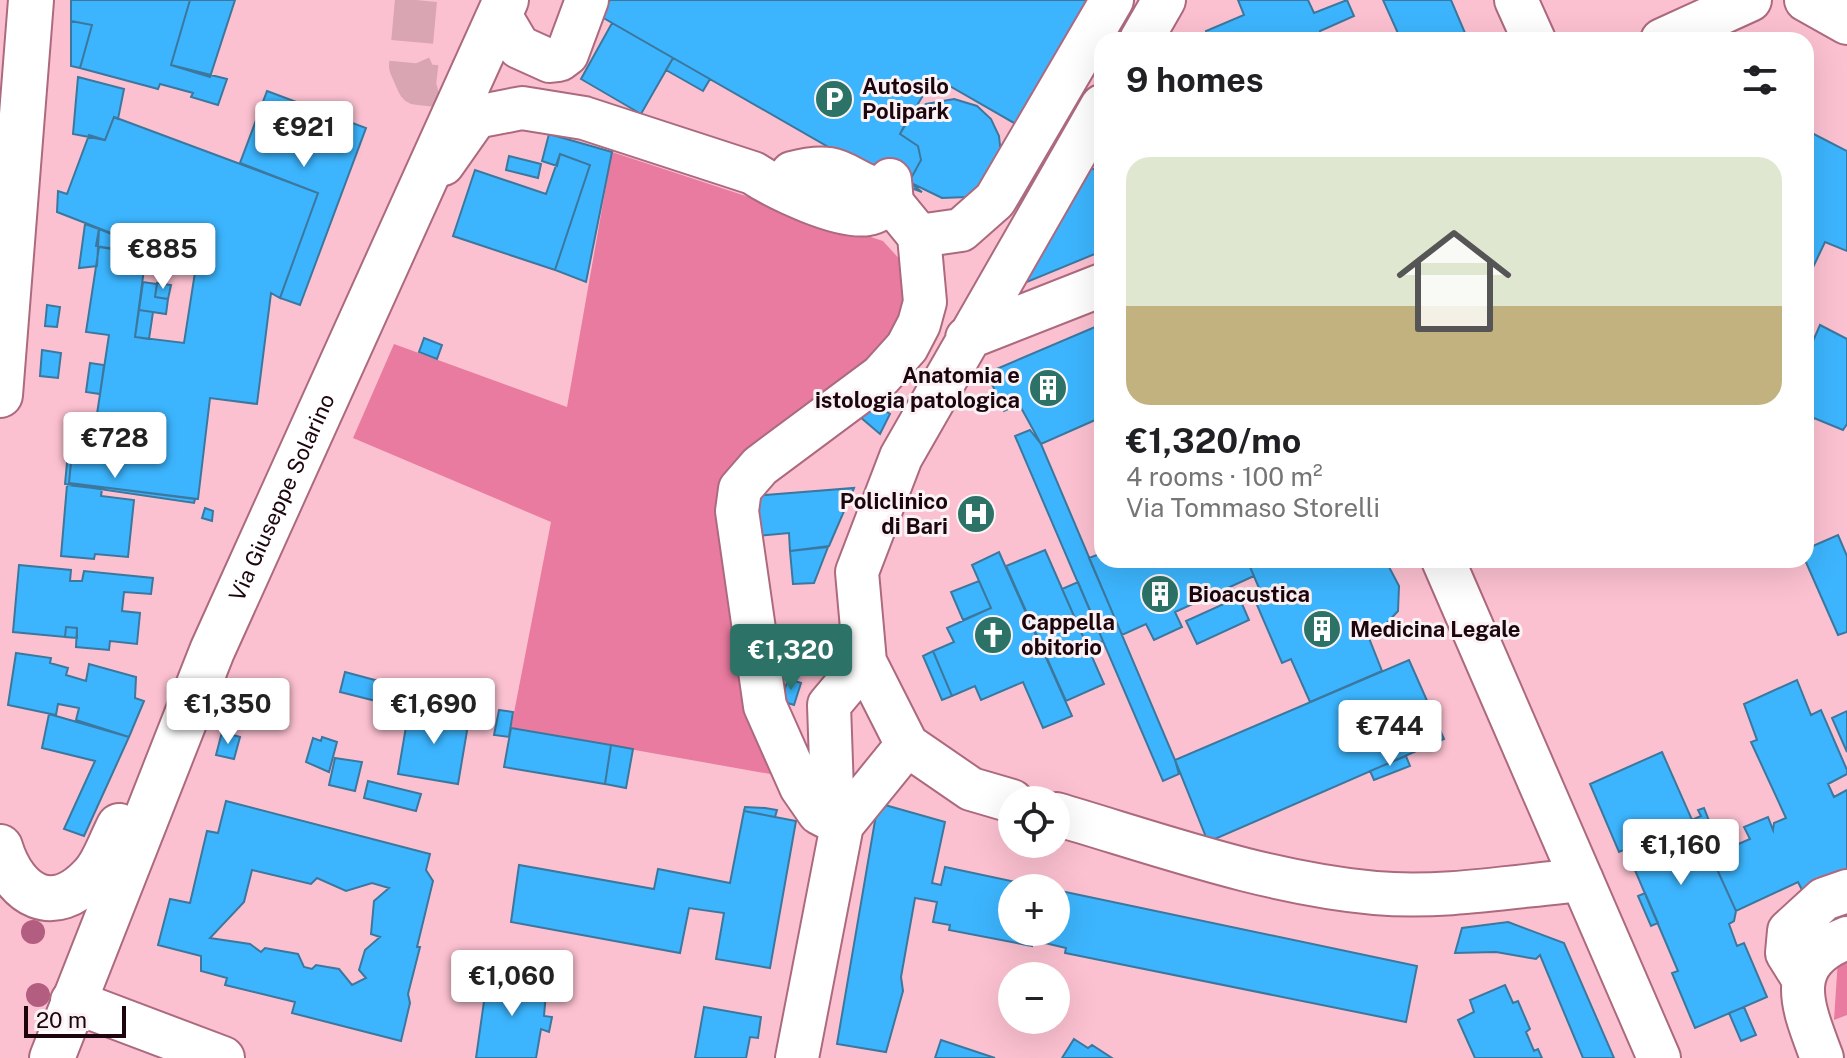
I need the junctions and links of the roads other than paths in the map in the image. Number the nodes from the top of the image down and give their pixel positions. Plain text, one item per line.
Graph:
1 (31, 0) edge
2 (587, 0) edge
3 (1112, 0) edge
4 (1516, 0) edge
5 (1750, 0) edge
6 (1806, 0) edge
7 (503, 8) edge
8 (1847, 23) edge
9 (1530, 32) edge
10 (1680, 32) edge
11 (1094, 120) edge
12 (7, 206) edge
13 (409, 215) junction
14 (919, 236) junction
15 (1094, 288) edge
16 (967, 338) junction
17 (0, 395) edge
18 (1446, 568) edge
19 (865, 662) junction
20 (187, 716) junction
21 (907, 745) junction
22 (998, 797) edge
23 (1070, 818) edge
24 (842, 825) junction
25 (0, 847) edge
26 (1582, 880) junction
27 (1847, 891) edge
28 (1847, 938) edge
29 (1802, 977) junction
30 (72, 1001) junction
31 (1847, 1049) edge
32 (52, 1058) edge
33 (223, 1058) edge
34 (797, 1058) edge
35 (1659, 1058) edge
36 (1824, 1058) edge

1 - 12 main road
2 - 7 street
3 - 14 street
4 - 9 street
5 - 10 street
6 - 8 street
7 - 13 main road, Via Giuseppe Solarino
11 - 16 street
12 - 17 main road
13 - 14 street
13 - 20 main road, Via Giuseppe Solarino
14 - 24 street
15 - 16 street
16 - 19 street
18 - 26 street
19 - 21 street
19 - 24 street
20 - 25 main road
20 - 30 main road, Via Giuseppe Solarino
21 - 22 street
21 - 24 street
23 - 26 street
24 - 34 street
26 - 35 street
27 - 29 street
28 - 29 street
29 - 36 street
30 - 32 main road, Via Giuseppe Solarino
30 - 33 street
31 - 36 street

